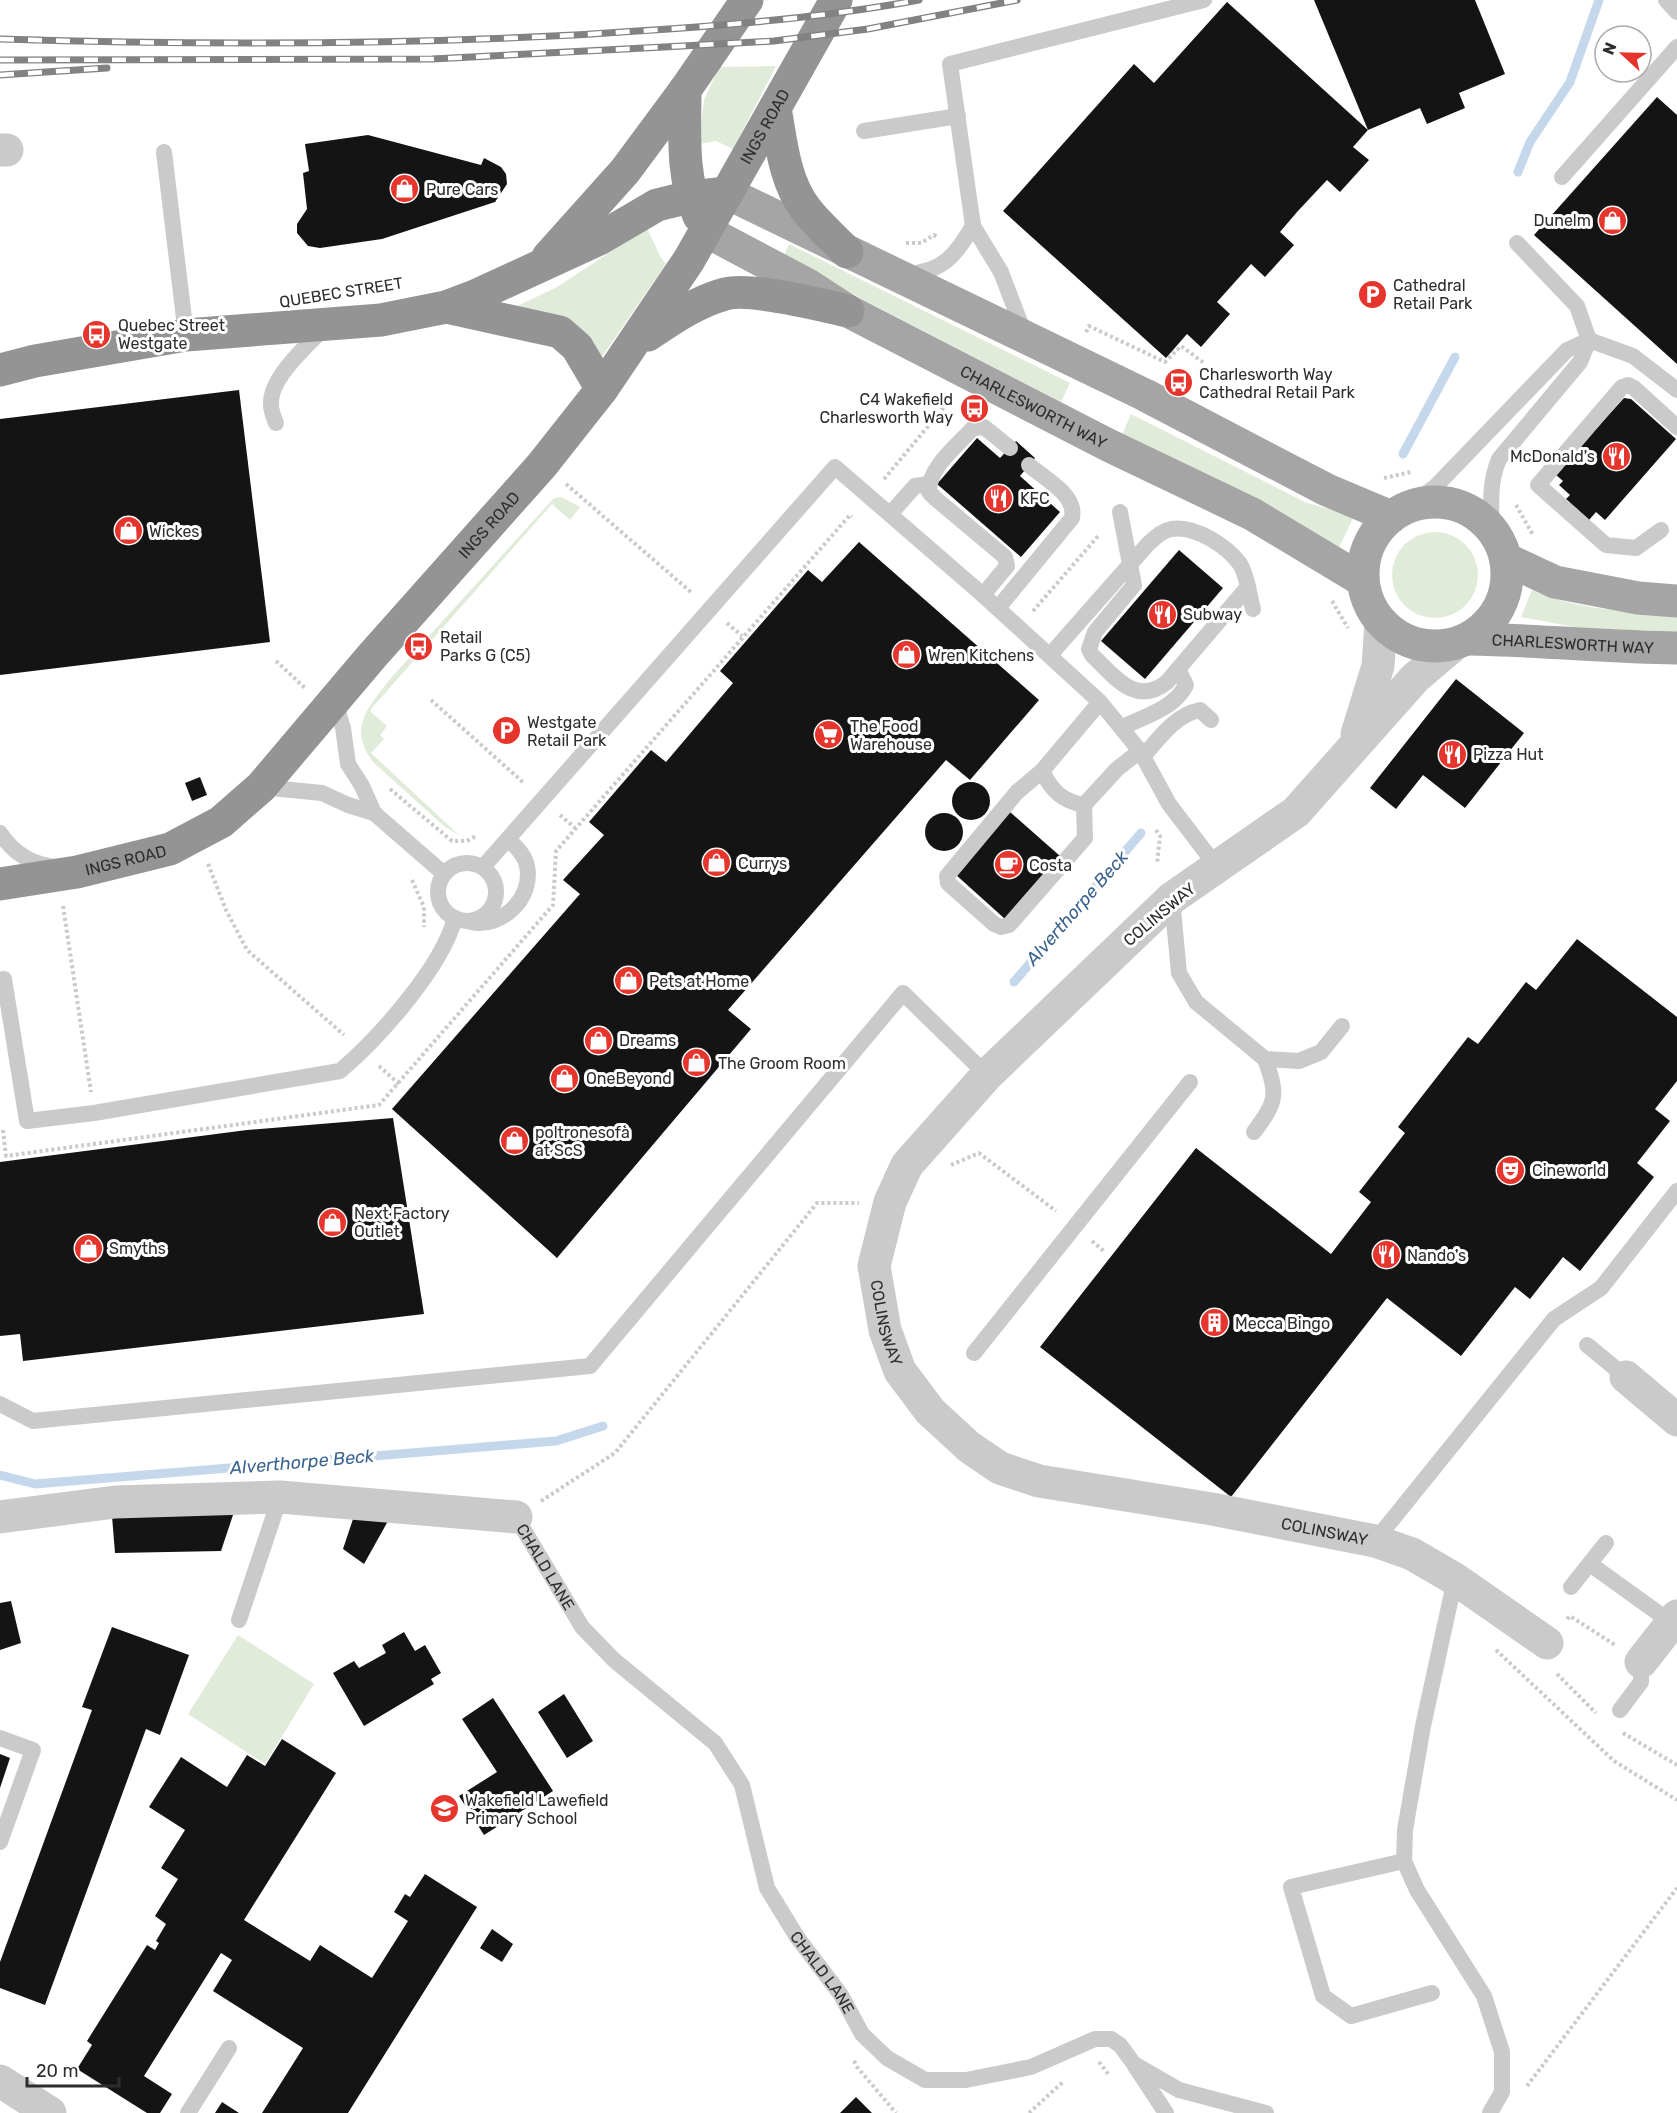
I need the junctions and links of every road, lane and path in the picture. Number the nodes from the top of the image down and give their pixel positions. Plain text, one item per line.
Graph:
1 (747, 0) edge
2 (836, 0) edge
3 (1204, 0) edge
4 (1666, 0) edge
5 (1677, 12) edge
6 (1677, 47) edge
7 (685, 90) junction
8 (775, 108) junction
9 (958, 116) junction
10 (864, 131) dead end
11 (164, 152) dead end
12 (1562, 177) dead end
13 (727, 193) junction
14 (690, 197) junction
15 (974, 226) junction
16 (706, 231) junction
17 (902, 243) dead end
18 (1517, 243) dead end
19 (958, 250) junction
20 (847, 252) junction
21 (541, 265) junction
22 (894, 274) junction
23 (446, 307) junction
24 (849, 311) junction
25 (329, 322) junction
26 (1084, 334) dead end
27 (186, 335) junction
28 (1026, 338) junction
29 (1589, 340) junction
30 (634, 344) junction
31 (1204, 363) dead end
32 (0, 370) edge
33 (602, 389) junction
34 (1677, 390) edge
35 (956, 393) dead end
36 (276, 423) dead end
37 (1677, 427) edge
38 (1010, 448) dead end
39 (542, 465) junction
40 (1029, 465) dead end
41 (1415, 471) dead end
42 (1493, 474) junction
43 (1376, 478) dead end
44 (929, 484) junction
45 (870, 496) junction
46 (1120, 512) joint
47 (1400, 512) junction
48 (891, 513) junction
49 (852, 517) junction
50 (861, 524) dead end
51 (1492, 529) junction
52 (1661, 530) dead end
53 (1538, 542) dead end
54 (1506, 559) junction
55 (1130, 565) junction
56 (1362, 580) junction
57 (1247, 588) junction
58 (983, 595) junction
59 (1677, 601) edge
60 (998, 608) junction
61 (710, 609) junction
62 (1253, 609) dead end
63 (1381, 623) junction
64 (1019, 627) junction
65 (742, 636) junction
66 (1462, 642) junction
67 (1677, 648) edge
68 (1050, 655) junction
69 (276, 661) dead end
70 (1178, 669) junction
71 (294, 678) dead end
72 (431, 700) dead end
73 (335, 702) junction
74 (1100, 702) junction
75 (1211, 720) dead end
76 (1123, 727) junction
77 (1350, 752) junction
78 (1142, 754) junction
79 (1042, 771) junction
80 (524, 783) junction
81 (261, 787) junction
82 (389, 788) dead end
83 (517, 791) dead end
84 (542, 799) junction
85 (1084, 805) junction
86 (374, 813) junction
87 (1154, 827) dead end
88 (575, 828) junction
89 (0, 833) edge
90 (479, 834) dead end
91 (508, 839) junction
92 (206, 860) dead end
93 (1157, 864) dead end
94 (483, 867) junction
95 (1217, 867) junction
96 (443, 873) junction
97 (68, 874) junction
98 (408, 876) dead end
99 (0, 884) edge
100 (1172, 898) junction
101 (460, 920) junction
102 (424, 931) dead end
103 (4, 979) dead end
104 (1342, 1026) dead end
105 (363, 1052) junction
106 (1265, 1059) junction
107 (987, 1076) junction
108 (1190, 1082) dead end
109 (399, 1084) junction
110 (94, 1113) junction
111 (3, 1127) dead end
112 (1254, 1132) dead end
113 (98, 1144) junction
114 (907, 1166) junction
115 (1677, 1191) edge
116 (890, 1202) junction
117 (1075, 1227) junction
118 (1105, 1252) dead end
119 (1587, 1345) dead end
120 (974, 1353) dead end
121 (1626, 1377) joint
122 (0, 1404) edge
123 (1677, 1420) edge
124 (280, 1497) junction
125 (0, 1517) edge
126 (516, 1517) junction
127 (1375, 1541) junction
128 (1606, 1544) dead end
129 (1590, 1564) junction
130 (1455, 1579) junction
131 (1571, 1587) dead end
132 (1674, 1619) edge
133 (239, 1620) dead end
134 (1488, 1642) dead end
135 (1547, 1643) joint
136 (1641, 1662) junction
137 (1620, 1710) dead end
138 (0, 1738) edge
139 (1677, 1800) edge
140 (0, 1842) edge
141 (1404, 1861) junction
142 (1677, 1888) edge
143 (1432, 1993) dead end
144 (229, 2048) dead end
145 (1092, 2054) dead end
146 (1134, 2064) junction
147 (1069, 2076) dead end
148 (1113, 2079) dead end
149 (0, 2081) edge
150 (1521, 2094) dead end
151 (42, 2111) edge
152 (188, 2113) edge
153 (1029, 2113) edge
154 (1166, 2113) edge
155 (1266, 2113) edge
156 (1490, 2113) edge

1 - 7 highway
2 - 8 highway, INGS ROAD
3 - 9 lane
4 - 5 lane
6 - 12 lane
7 - 14 highway
7 - 21 highway, QUEBEC STREET
8 - 13 highway, INGS ROAD
8 - 20 highway
9 - 10 lane
9 - 15 lane
11 - 27 lane
13 - 14 highway
13 - 16 highway, INGS ROAD
13 - 20 main road
14 - 16 highway
14 - 21 highway
15 - 19 lane
15 - 28 lane
16 - 24 main road, CHARLESWORTH WAY
16 - 30 highway, INGS ROAD
17 - 19 path
18 - 29 lane
19 - 22 lane
20 - 22 main road
21 - 23 highway, QUEBEC STREET
22 - 28 main road
23 - 25 highway, QUEBEC STREET
23 - 33 highway, QUEBEC STREET
24 - 30 highway
24 - 56 main road, CHARLESWORTH WAY
25 - 27 highway, QUEBEC STREET
25 - 36 lane
26 - 31 path
27 - 32 highway, QUEBEC STREET
28 - 47 main road
29 - 34 lane
29 - 42 lane
29 - 47 lane
30 - 33 highway, INGS ROAD
33 - 39 highway, INGS ROAD
35 - 45 path
37 - 52 lane
38 - 44 lane
39 - 61 path
39 - 73 highway, INGS ROAD
40 - 60 lane
41 - 43 path
42 - 51 lane
42 - 53 path
44 - 48 lane
44 - 58 lane
45 - 48 lane
45 - 49 path
45 - 61 lane
46 - 55 lane
46 - 64 path
47 - 51 main road
47 - 56 main road
48 - 58 lane
49 - 50 path
49 - 65 path
51 - 54 main road
54 - 59 main road
54 - 66 main road
55 - 57 lane
55 - 68 lane
55 - 70 lane
56 - 63 main road
57 - 62 lane
57 - 70 lane
58 - 60 lane
60 - 64 lane
61 - 65 path
61 - 84 lane
63 - 66 main road
63 - 77 street, COLINSWAY
64 - 68 lane
65 - 88 path
66 - 67 main road, CHARLESWORTH WAY
66 - 77 street, COLINSWAY
68 - 74 lane
69 - 71 path
70 - 76 lane
72 - 80 path
73 - 81 highway, INGS ROAD
73 - 86 lane
74 - 76 lane
74 - 79 lane
75 - 78 lane
76 - 78 lane
77 - 95 street, COLINSWAY
78 - 85 lane
78 - 95 lane
79 - 85 lane
79 - 85 lane
80 - 83 path
80 - 84 path
81 - 86 lane
81 - 97 highway, INGS ROAD
82 - 90 path
84 - 88 path
84 - 91 lane
86 - 96 lane
87 - 93 path
88 - 109 path
89 - 97 lane
91 - 94 lane
91 - 101 lane
92 - 105 path
94 - 96 lane
94 - 101 lane
95 - 100 street, COLINSWAY
96 - 101 lane
97 - 99 highway, INGS ROAD
97 - 110 path
98 - 102 path
100 - 106 lane
100 - 107 street, COLINSWAY
101 - 105 lane
103 - 110 lane
104 - 106 lane
105 - 109 path
105 - 110 lane
106 - 112 lane
107 - 114 street, COLINSWAY
107 - 122 lane
108 - 117 lane
109 - 113 path
110 - 113 path
111 - 113 path
114 - 116 street, COLINSWAY
114 - 117 path
115 - 127 lane
116 - 126 path
116 - 127 street, COLINSWAY
117 - 118 path
117 - 120 lane
119 - 121 lane
121 - 123 street
124 - 125 street, CHALD LANE
124 - 126 street, CHALD LANE
124 - 133 lane
126 - 146 lane, CHALD LANE
127 - 130 street, COLINSWAY
128 - 129 lane
129 - 131 lane
129 - 132 lane
130 - 135 street, COLINSWAY
130 - 141 lane
132 - 136 street
134 - 139 path
135 - 136 path
136 - 137 lane
138 - 140 lane
141 - 143 lane
141 - 156 lane
142 - 150 path
144 - 152 lane
145 - 148 path
146 - 154 lane
146 - 155 lane
147 - 153 path
149 - 151 street

